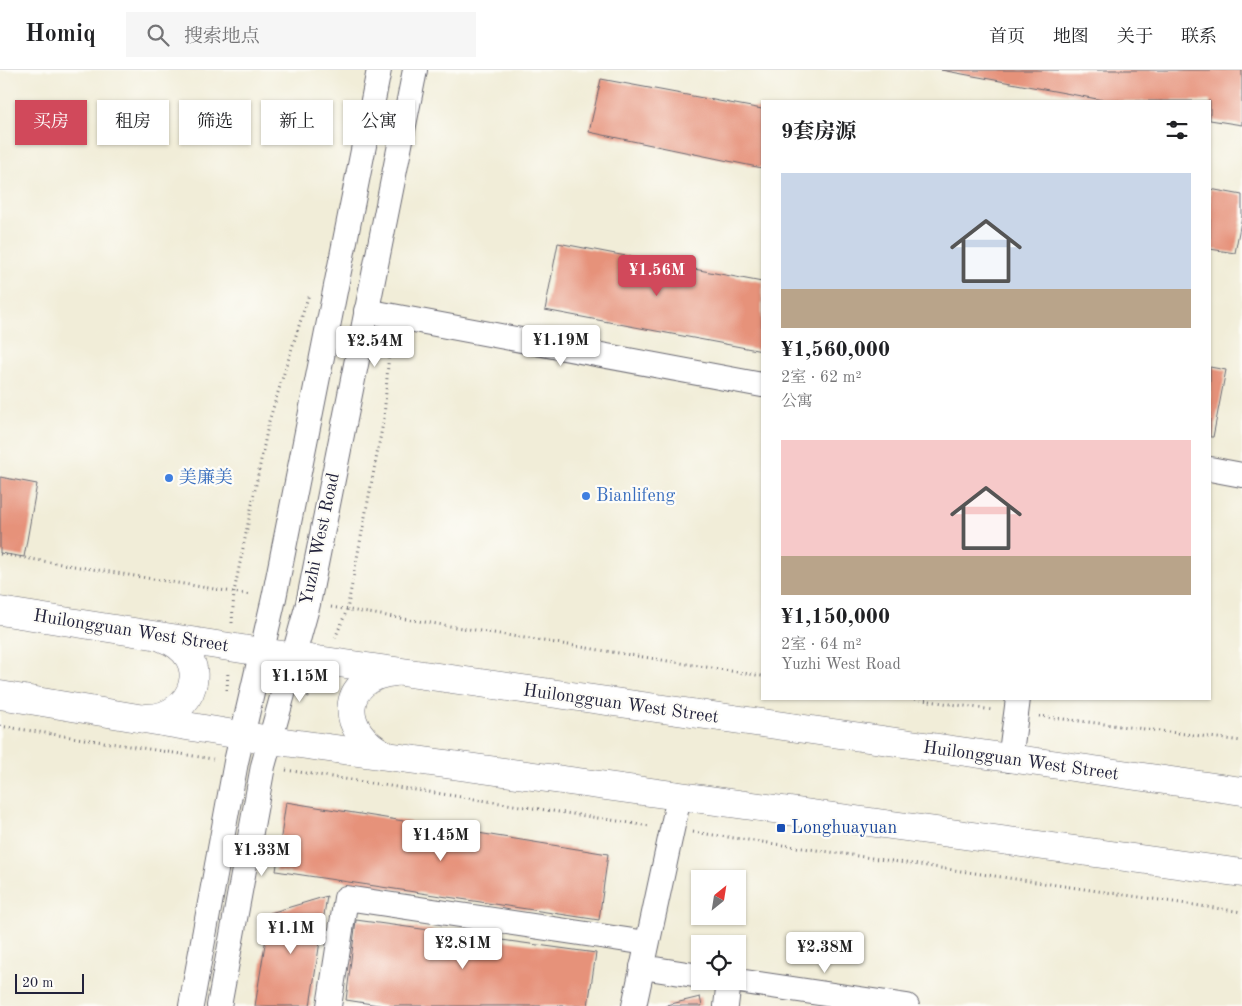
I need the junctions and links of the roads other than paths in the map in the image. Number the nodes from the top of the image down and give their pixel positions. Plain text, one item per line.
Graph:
1 (379, 70) edge
2 (414, 70) edge
3 (366, 311) junction
4 (761, 385) edge
5 (1211, 469) edge
6 (1242, 475) edge
7 (0, 611) edge
8 (147, 634) junction
9 (261, 652) junction
10 (293, 657) junction
11 (407, 673) junction
12 (0, 695) edge
13 (1017, 706) edge
14 (129, 716) junction
15 (242, 735) junction
16 (270, 740) junction
17 (395, 757) junction
18 (1010, 760) junction
19 (1242, 791) edge
20 (679, 797) junction
21 (1242, 873) edge
22 (647, 943) junction
23 (642, 967) junction
24 (691, 975) edge
25 (746, 982) edge
26 (729, 990) edge
27 (191, 1006) edge
28 (219, 1006) edge
29 (329, 1006) edge
30 (634, 1006) edge
31 (726, 1006) edge
32 (907, 1006) edge

1 - 9 street, Yuzhi West Road
2 - 3 street, Yuzhi West Road
3 - 4 street
3 - 10 street, Yuzhi West Road
5 - 6 street
7 - 8 main road, Huilongguan West Street
8 - 9 main road, Huilongguan West Street
8 - 14 main road
9 - 10 main road, Huilongguan West Street
9 - 15 street, Yuzhi West Road
10 - 11 main road, Huilongguan West Street
10 - 16 street, Yuzhi West Road
11 - 17 main road
11 - 18 main road, Huilongguan West Street
12 - 14 main road
13 - 18 street
14 - 15 main road
15 - 16 main road
15 - 27 street, Yuzhi West Road
16 - 17 main road
16 - 28 street, Yuzhi West Road
17 - 20 main road
18 - 19 main road, Huilongguan West Street
20 - 21 main road
20 - 22 street
22 - 23 street
22 - 29 street
23 - 24 street
23 - 30 street
25 - 32 street
26 - 31 street

